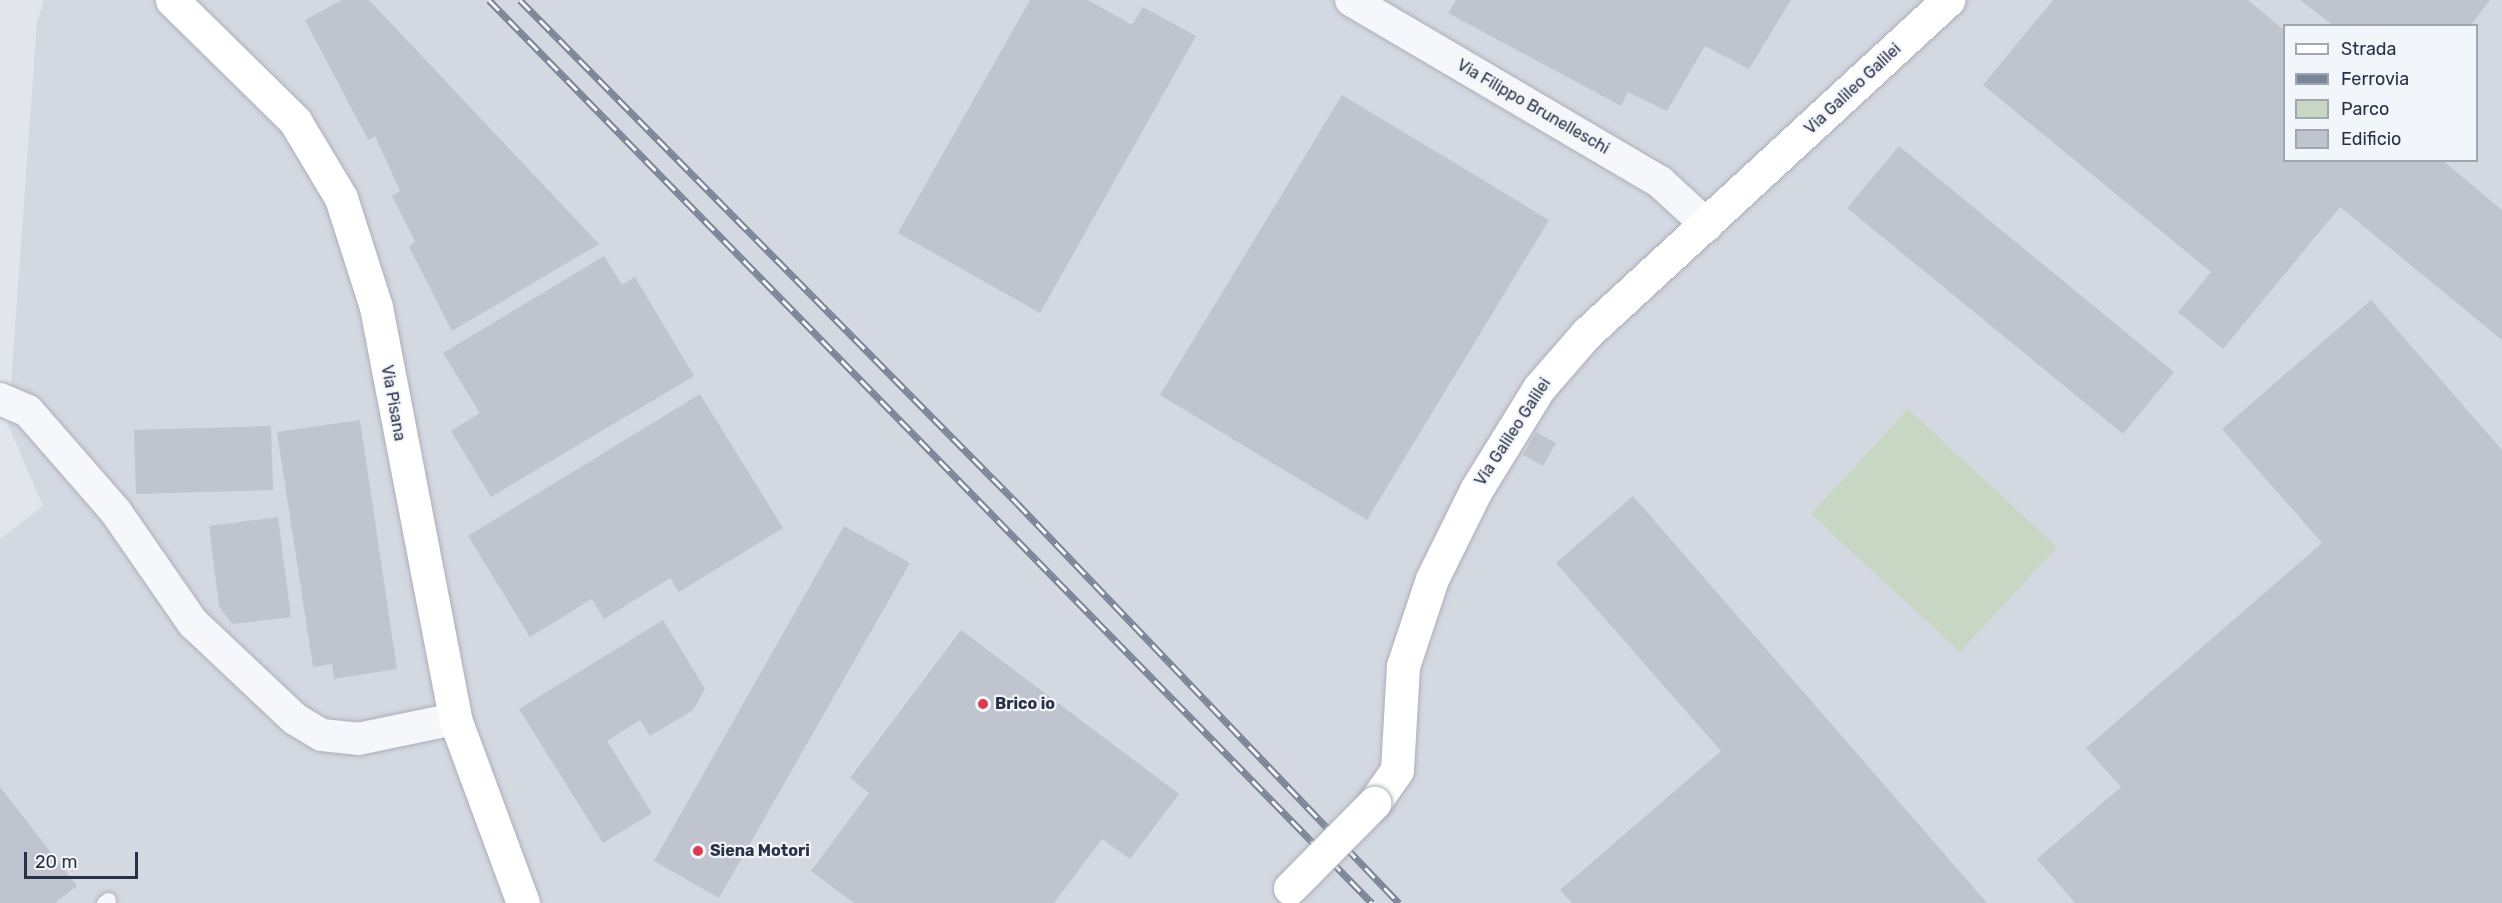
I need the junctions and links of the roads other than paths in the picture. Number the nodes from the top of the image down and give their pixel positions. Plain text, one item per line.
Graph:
1 (172, 0) edge
2 (1351, 0) edge
3 (1948, 0) edge
4 (1707, 225) junction
5 (0, 399) edge
6 (455, 718) junction
7 (510, 861) junction
8 (1284, 896) edge
9 (523, 903) edge
10 (544, 903) edge

1 - 6 street, Via Pisana
2 - 4 street, Via Filippo Brunelleschi
3 - 4 street, Via Galileo Galilei
4 - 8 street, Via Galileo Galilei, bridge
5 - 6 street
6 - 7 street, Via Pisana
7 - 9 street, Via Pisana
7 - 10 street, Via Pisana

